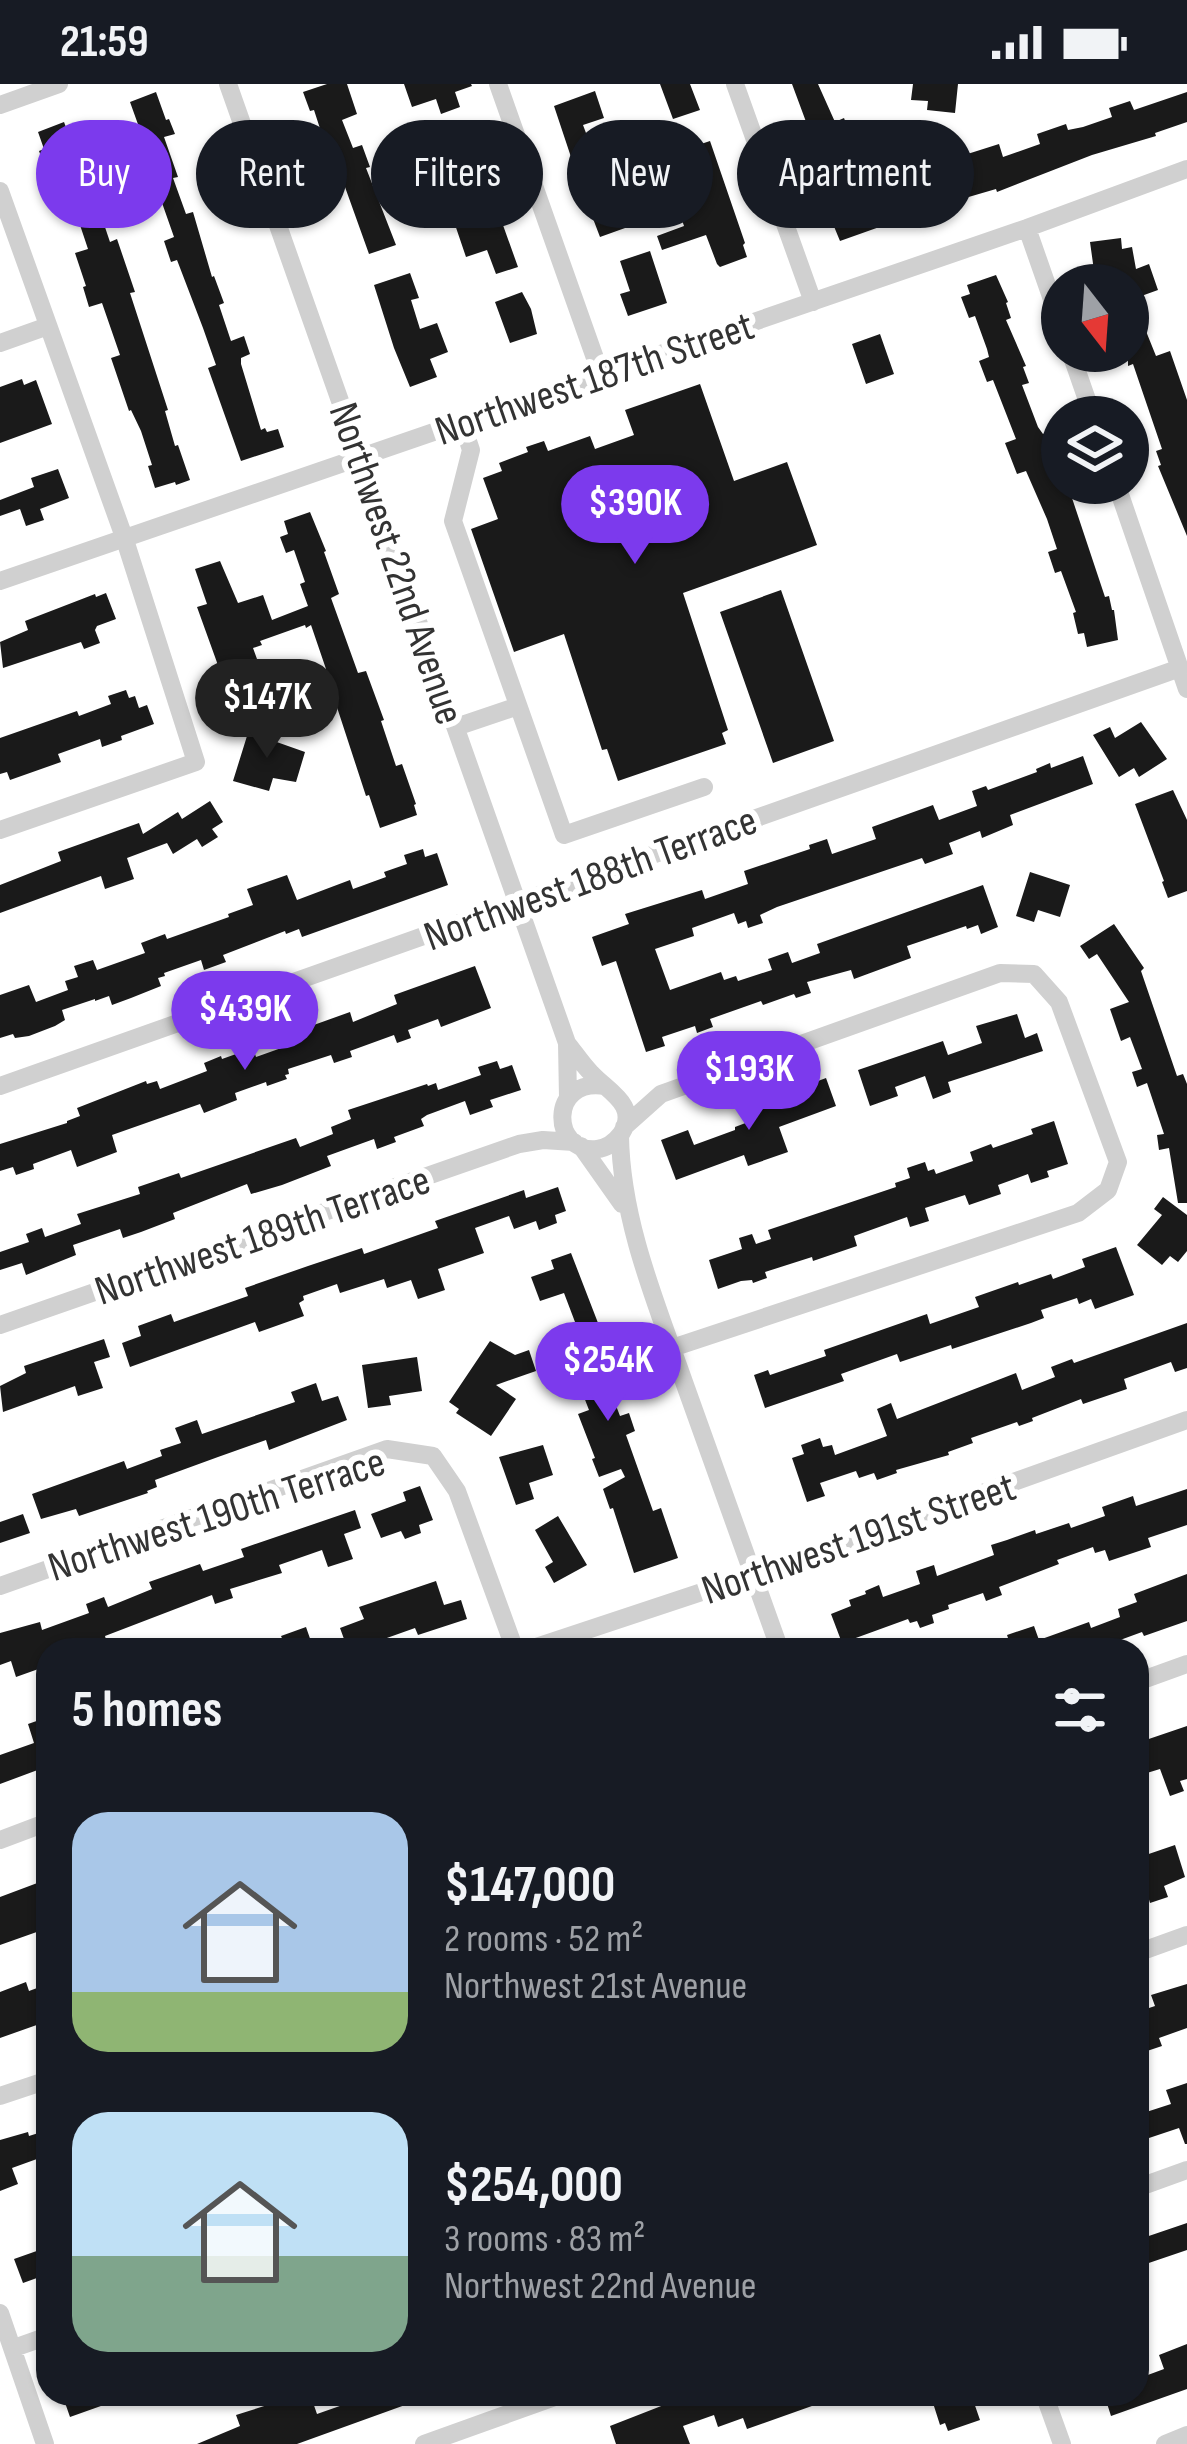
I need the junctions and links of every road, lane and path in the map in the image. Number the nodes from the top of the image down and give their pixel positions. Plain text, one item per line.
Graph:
1 (59, 84) edge
2 (228, 84) edge
3 (498, 84) edge
4 (735, 84) edge
5 (0, 105) edge
6 (1187, 169) edge
7 (0, 191) edge
8 (1028, 228) junction
9 (1041, 266) edge
10 (813, 302) junction
11 (49, 326) junction
12 (0, 343) edge
13 (601, 374) junction
14 (463, 422) junction
15 (361, 456) junction
16 (1123, 504) edge
17 (124, 537) junction
18 (0, 581) edge
19 (1180, 668) junction
20 (1187, 689) edge
21 (518, 706) junction
22 (456, 727) junction
23 (704, 787) dead end
24 (0, 830) edge
25 (517, 902) junction
26 (567, 1043) junction
27 (0, 1086) edge
28 (608, 1088) junction
29 (661, 1094) junction
30 (565, 1104) junction
31 (622, 1131) junction
32 (524, 1143) junction
33 (578, 1144) junction
34 (628, 1213) junction
35 (0, 1325) edge
36 (672, 1348) junction
37 (1187, 1420) edge
38 (753, 1575) junction
39 (0, 1586) edge
40 (511, 1638) edge
41 (563, 1638) edge
42 (776, 1638) edge
43 (1187, 1664) edge
44 (1149, 1678) edge
45 (36, 1826) edge
46 (0, 1840) edge
47 (1187, 1935) edge
48 (1149, 1949) edge
49 (36, 2084) edge
50 (0, 2096) edge
51 (1187, 2170) edge
52 (1149, 2184) edge
53 (0, 2313) edge
54 (36, 2340) edge
55 (14, 2348) junction
56 (530, 2406) edge
57 (1049, 2406) edge
58 (1187, 2435) edge
59 (45, 2444) edge
60 (424, 2444) edge
61 (1063, 2444) edge
62 (1165, 2444) edge

1 - 5 street
2 - 15 street, Northwest 22nd Avenue
3 - 13 street
4 - 10 street
6 - 8 street, Northwest 187th Street
7 - 11 street
8 - 9 street
8 - 10 street, Northwest 187th Street
10 - 13 street, Northwest 187th Street
11 - 12 street
11 - 17 street
13 - 14 street, Northwest 187th Street
14 - 15 street, Northwest 187th Street
14 - 21 street
15 - 17 street, Northwest 187th Street
15 - 22 street, Northwest 22nd Avenue
16 - 19 street
17 - 18 street, Northwest 187th Street
17 - 24 street
19 - 20 street
19 - 25 street, Northwest 188th Terrace
21 - 22 street
21 - 23 street
22 - 25 street, Northwest 22nd Avenue
25 - 26 street, Northwest 22nd Avenue
25 - 27 street, Northwest 188th Terrace
26 - 28 street, Northwest 22nd Avenue
26 - 30 street, Northwest 22nd Avenue
28 - 29 street
28 - 30 street
28 - 31 street
29 - 31 street
29 - 36 street
30 - 32 street, Northwest 189th Terrace
30 - 33 street
31 - 33 street
31 - 34 street
32 - 33 street, Northwest 189th Terrace
32 - 35 street, Northwest 189th Terrace
33 - 34 street
34 - 36 street
36 - 38 street
37 - 38 street, Northwest 191st Street
38 - 41 street, Northwest 191st Street
38 - 42 street
39 - 40 street, Northwest 190th Terrace
43 - 44 street
45 - 46 street
47 - 48 street
49 - 50 street
51 - 52 street
53 - 55 street
54 - 55 street
55 - 59 street
56 - 60 street
57 - 61 street
58 - 62 street

